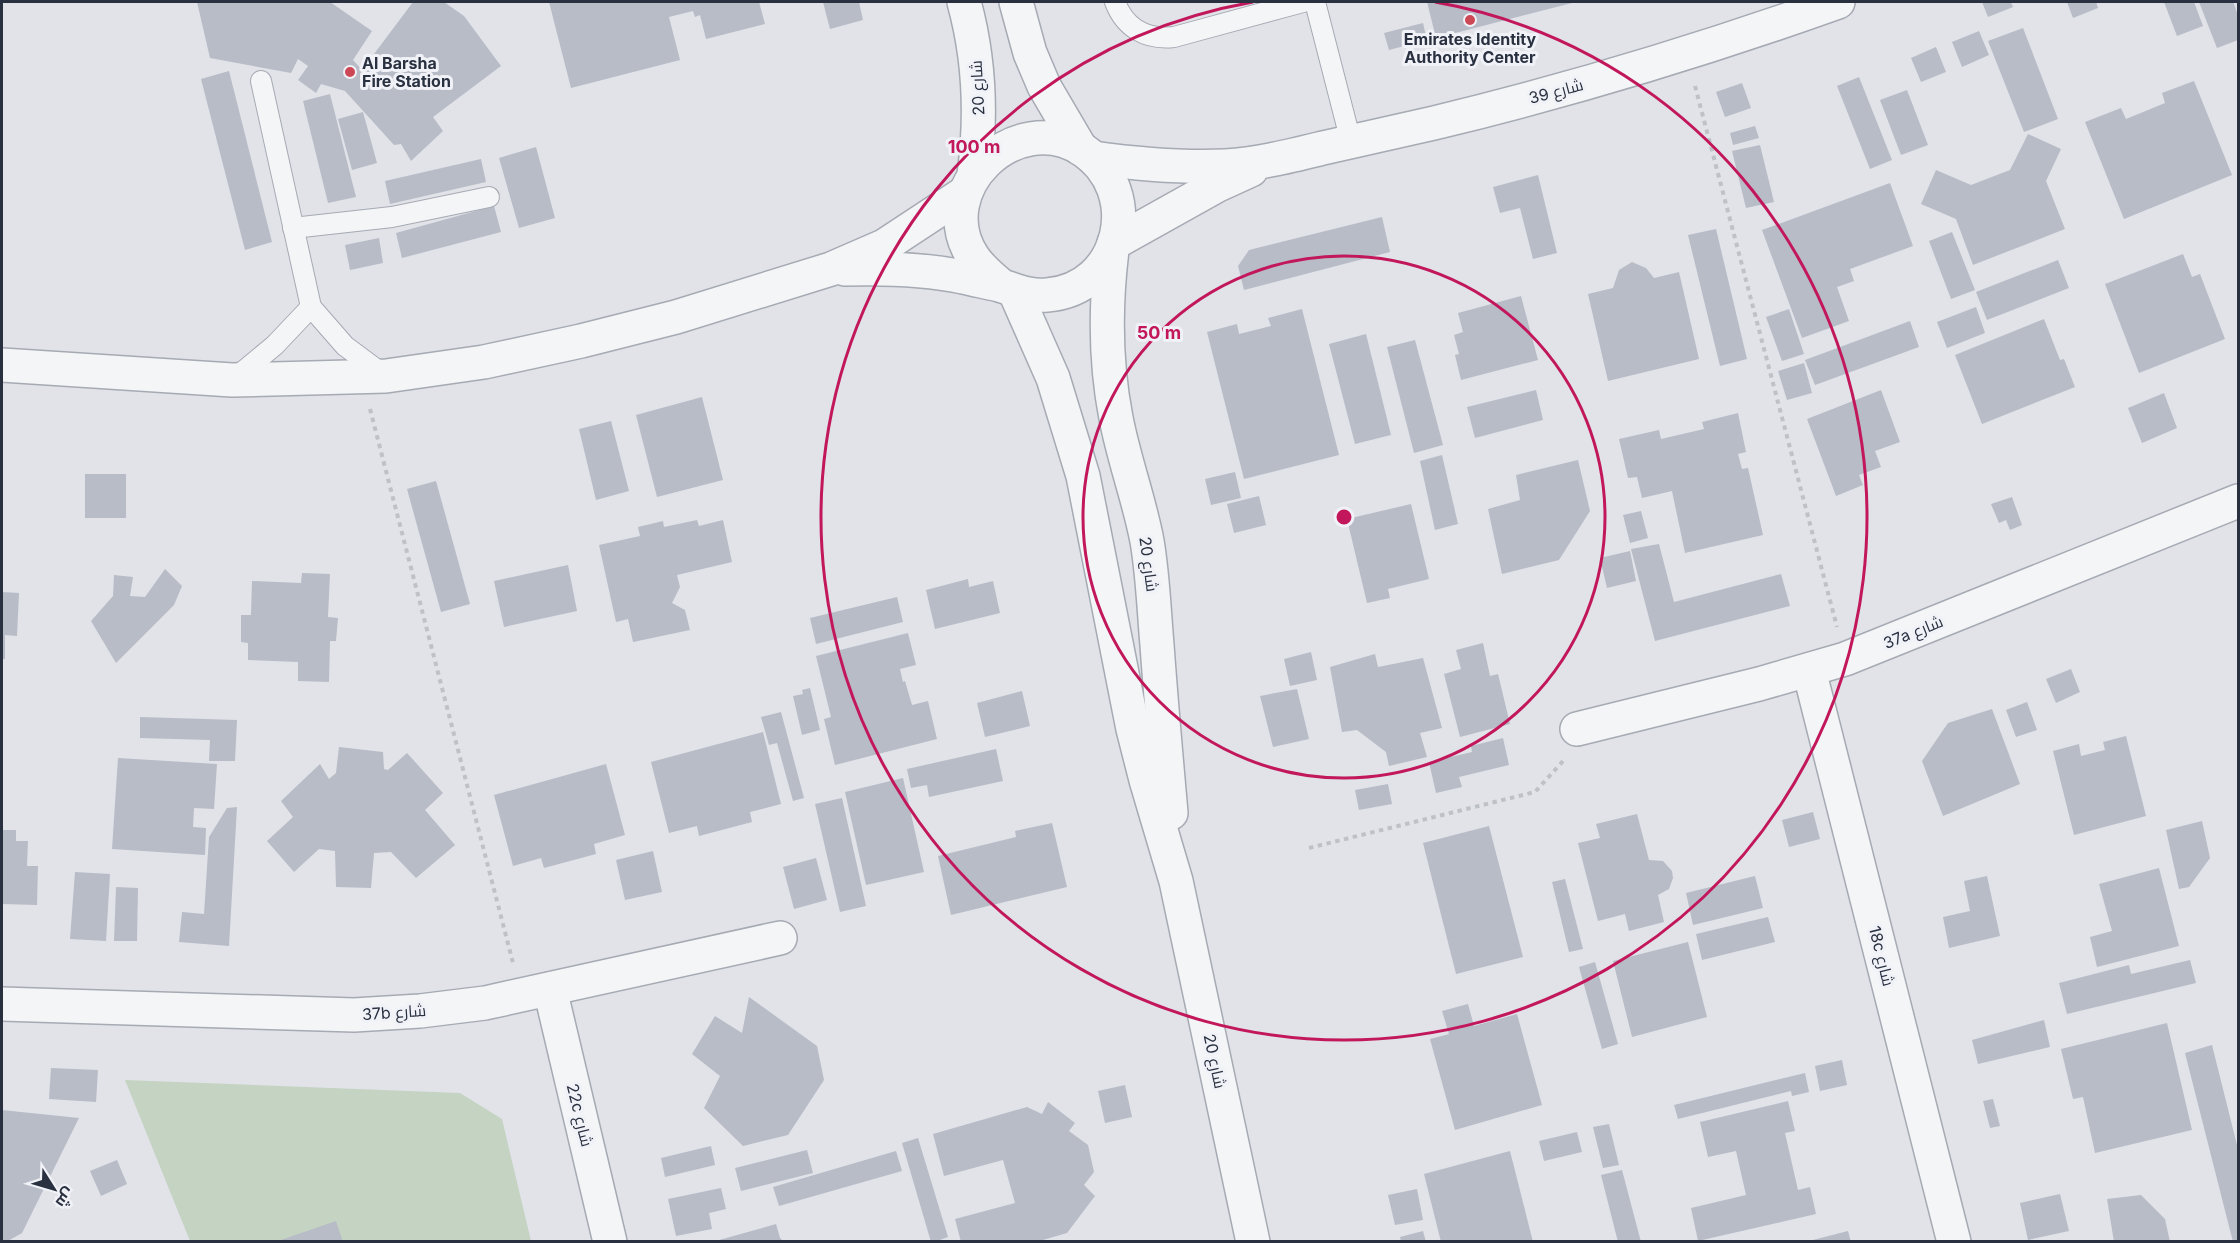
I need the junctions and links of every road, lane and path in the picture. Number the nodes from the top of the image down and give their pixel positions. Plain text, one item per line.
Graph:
1 (964, 2) edge
2 (1016, 2) edge
3 (1115, 2) edge
4 (1303, 2) edge
5 (1315, 2) edge
6 (1838, 2) edge
7 (1687, 53) junction
8 (261, 81) dead end
9 (1351, 142) junction
10 (1087, 154) junction
11 (1268, 161) junction
12 (970, 184) junction
13 (489, 197) dead end
14 (293, 228) junction
15 (1113, 247) junction
16 (831, 269) junction
17 (1008, 289) junction
18 (311, 307) junction
19 (2, 365) edge
20 (374, 377) junction
21 (232, 380) junction
22 (2238, 501) edge
23 (1845, 659) junction
24 (1809, 670) junction
25 (1587, 727) joint
26 (1309, 848) dead end
27 (1176, 881) junction
28 (780, 938) dead end
29 (536, 992) junction
30 (2, 1004) edge
31 (610, 1242) edge
32 (1253, 1242) edge
33 (1954, 1242) edge

1 - 12 street, شارع 20
2 - 10 street
3 - 4 lane
5 - 9 lane
6 - 7 street, شارع 39
7 - 9 street, شارع 39
7 - 23 path
8 - 14 lane
9 - 11 street, شارع 39
10 - 11 street, شارع 39
10 - 12 street
10 - 15 street
11 - 15 street, شارع 39
12 - 16 street
12 - 17 street
13 - 14 lane
14 - 18 lane
15 - 17 street
15 - 27 street, شارع 20
16 - 17 street
16 - 20 street
17 - 27 street, شارع 20
18 - 20 lane
18 - 21 lane
19 - 21 street
20 - 21 street
20 - 29 path
22 - 23 street, 37a شارع
23 - 24 street, 37a شارع
24 - 25 street, 37a شارع
24 - 33 street, 18c شارع
25 - 26 path
27 - 32 street, شارع 20
28 - 29 street, 37b شارع
29 - 30 street, 37b شارع
29 - 31 street, 22c شارع

